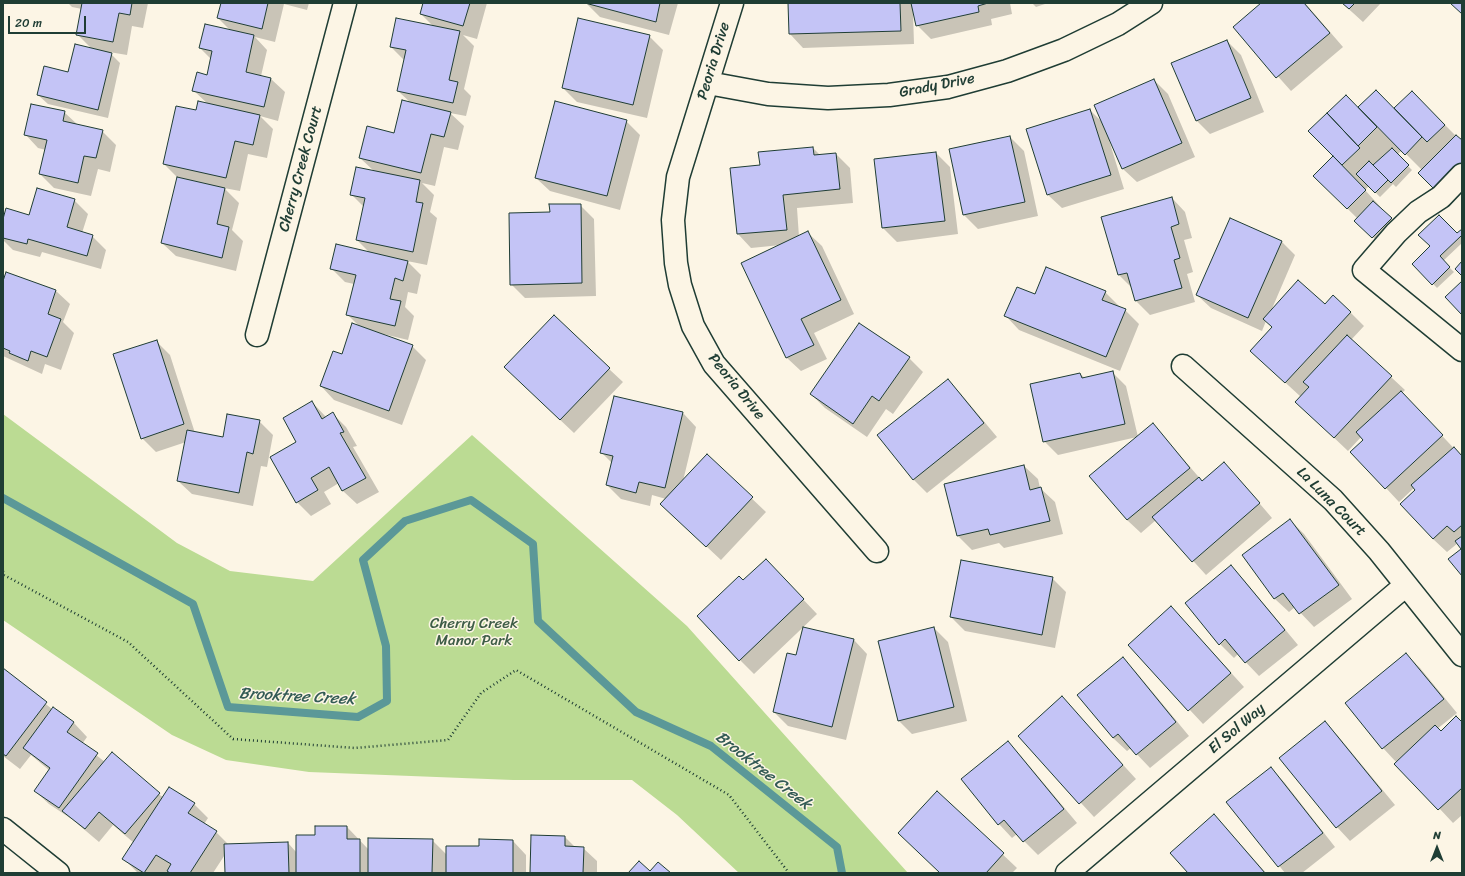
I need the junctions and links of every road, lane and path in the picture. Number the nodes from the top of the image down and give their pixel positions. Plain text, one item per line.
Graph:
1 (345, 3) edge
2 (732, 3) edge
3 (1151, 3) edge
4 (708, 83) junction
5 (1462, 175) edge
6 (257, 335) dead end
7 (1462, 350) edge
8 (1183, 366) dead end
9 (877, 551) dead end
10 (3, 571) edge
11 (1406, 586) junction
12 (1462, 655) edge
13 (3, 829) edge
14 (58, 873) edge
15 (789, 873) edge
16 (1067, 873) edge

1 - 6 street, Cherry Creek Court
2 - 4 street, Peoria Drive
3 - 4 street, Grady Drive
4 - 9 street, Peoria Drive
5 - 7 street
8 - 11 street, La Luna Court
10 - 15 path
11 - 12 street, La Luna Court
11 - 16 street, El Sol Way
13 - 14 street

